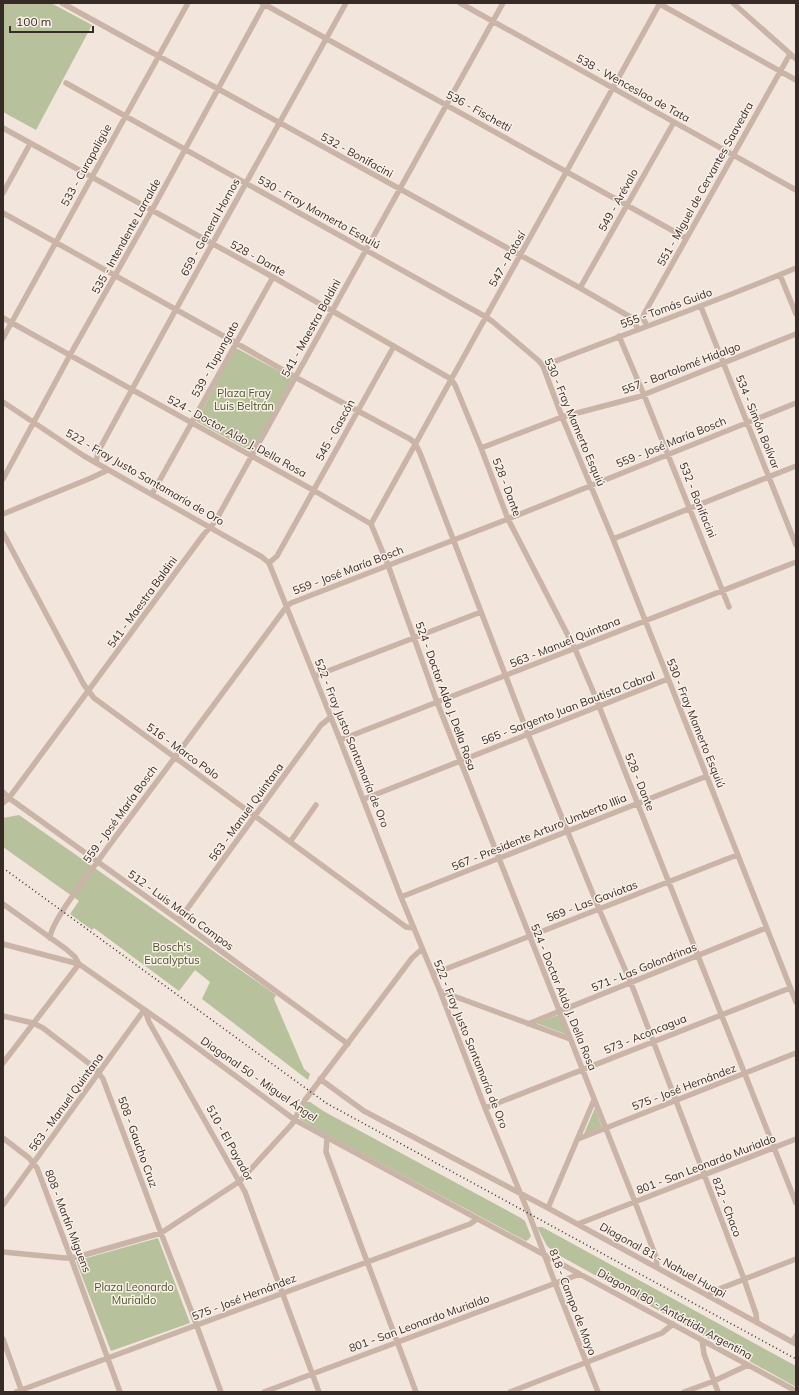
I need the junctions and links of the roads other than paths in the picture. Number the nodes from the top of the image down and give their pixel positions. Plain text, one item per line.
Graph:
1 (62, 3) edge
2 (188, 3) edge
3 (264, 3) edge
4 (346, 3) edge
5 (460, 3) edge
6 (503, 3) edge
7 (659, 3) edge
8 (733, 3) edge
9 (493, 21) junction
10 (326, 39) junction
11 (790, 54) junction
12 (158, 57) junction
13 (796, 59) edge
14 (780, 71) junction
15 (796, 80) edge
16 (66, 83) dead end
17 (613, 88) junction
18 (218, 89) junction
19 (446, 104) junction
20 (125, 116) junction
21 (674, 122) junction
22 (279, 123) junction
23 (3, 128) edge
24 (30, 144) junction
25 (186, 149) junction
26 (734, 155) junction
27 (567, 172) junction
28 (92, 177) junction
29 (245, 182) junction
30 (398, 190) junction
31 (796, 190) edge
32 (3, 193) edge
33 (626, 205) junction
34 (152, 210) junction
35 (3, 213) edge
36 (686, 238) junction
37 (56, 242) junction
38 (212, 243) junction
39 (366, 250) junction
40 (520, 256) junction
41 (796, 268) edge
42 (780, 275) junction
43 (115, 276) junction
44 (273, 277) junction
45 (580, 288) junction
46 (701, 307) junction
47 (176, 309) junction
48 (332, 310) junction
49 (796, 314) edge
50 (486, 317) junction
51 (3, 318) edge
52 (11, 323) junction
53 (647, 326) junction
54 (638, 329) junction
55 (796, 334) edge
56 (619, 336) junction
57 (3, 338) edge
58 (236, 343) junction
59 (394, 346) junction
60 (70, 355) junction
61 (724, 363) junction
62 (543, 366) junction
63 (295, 377) junction
64 (451, 379) junction
65 (132, 389) junction
66 (644, 395) junction
67 (3, 402) edge
68 (796, 403) edge
69 (357, 411) junction
70 (562, 417) junction
71 (191, 422) junction
72 (748, 422) junction
73 (34, 423) junction
74 (415, 443) junction
75 (481, 448) junction
76 (668, 454) junction
77 (252, 456) junction
78 (96, 462) junction
79 (796, 466) edge
80 (108, 470) junction
81 (769, 477) junction
82 (3, 479) edge
83 (590, 486) junction
84 (313, 490) junction
85 (152, 494) junction
86 (690, 509) junction
87 (3, 514) edge
88 (508, 519) junction
89 (372, 524) junction
90 (211, 527) junction
91 (3, 533) edge
92 (613, 539) junction
93 (454, 540) junction
94 (796, 545) edge
95 (796, 562) edge
96 (269, 563) junction
97 (388, 565) junction
98 (723, 591) junction
99 (287, 606) junction
100 (729, 607) dead end
101 (481, 612) junction
102 (645, 621) junction
103 (414, 638) junction
104 (575, 649) junction
105 (314, 676) junction
106 (506, 676) junction
107 (668, 679) junction
108 (88, 692) junction
109 (437, 702) junction
110 (600, 706) junction
111 (330, 717) junction
112 (528, 734) junction
113 (340, 740) junction
114 (175, 757) junction
115 (460, 761) junction
116 (707, 776) junction
117 (3, 788) edge
118 (3, 792) edge
119 (9, 798) junction
120 (364, 799) junction
121 (3, 803) edge
122 (638, 803) junction
123 (316, 805) dead end
124 (254, 816) junction
125 (567, 831) junction
126 (290, 842) junction
127 (737, 855) junction
128 (499, 858) junction
129 (98, 862) junction
130 (669, 882) junction
131 (401, 897) junction
132 (3, 904) edge
133 (599, 909) junction
134 (179, 920) junction
135 (414, 928) junction
136 (766, 928) junction
137 (529, 937) junction
138 (50, 938) junction
139 (3, 944) edge
140 (422, 949) junction
141 (699, 956) junction
142 (79, 964) junction
143 (433, 974) junction
144 (631, 984) junction
145 (790, 988) junction
146 (440, 991) junction
147 (796, 1002) edge
148 (144, 1010) junction
149 (559, 1012) junction
150 (721, 1015) junction
151 (3, 1016) edge
152 (33, 1023) junction
153 (528, 1024) junction
154 (570, 1039) junction
155 (653, 1042) junction
156 (348, 1044) junction
157 (796, 1053) edge
158 (3, 1063) edge
159 (582, 1070) junction
160 (100, 1073) junction
161 (745, 1074) junction
162 (320, 1079) junction
163 (594, 1100) junction
164 (676, 1100) junction
165 (485, 1108) junction
166 (295, 1120) junction
167 (605, 1128) junction
168 (3, 1138) edge
169 (327, 1138) junction
170 (578, 1139) junction
171 (796, 1139) edge
172 (774, 1148) junction
173 (34, 1163) junction
174 (705, 1175) junction
175 (240, 1181) junction
176 (520, 1193) junction
177 (635, 1202) junction
178 (796, 1203) edge
179 (3, 1205) edge
180 (548, 1208) junction
181 (477, 1219) junction
182 (531, 1219) joint
183 (578, 1224) junction
184 (161, 1233) junction
185 (3, 1252) edge
186 (544, 1254) junction
187 (71, 1258) junction
188 (796, 1259) edge
189 (367, 1262) junction
190 (657, 1267) junction
191 (580, 1274) junction
192 (744, 1279) junction
193 (555, 1284) junction
194 (282, 1293) junction
195 (708, 1296) junction
196 (757, 1322) junction
197 (673, 1324) junction
198 (197, 1326) junction
199 (796, 1336) edge
200 (3, 1339) edge
201 (702, 1340) junction
202 (398, 1342) junction
203 (794, 1343) edge
204 (107, 1358) junction
205 (586, 1362) junction
206 (748, 1365) junction
207 (312, 1374) junction
208 (714, 1381) junction
209 (20, 1391) edge
210 (796, 1391) edge
211 (120, 1392) edge
212 (220, 1392) edge
213 (264, 1392) edge
214 (319, 1392) edge
215 (416, 1392) edge
216 (512, 1392) edge
217 (598, 1392) edge
218 (684, 1392) edge
219 (718, 1392) edge

1 - 12 street, 532 - Bonifacini
2 - 12 street, 533 - Curapaligüe
3 - 10 street, 536 - Fischetti
3 - 18 street, 535 - Intendente Larralde
4 - 10 street, 659 - General Hornos
5 - 9 street, 538 - Wenceslao de Tata
6 - 9 street, 541 - Maestra Baldini
7 - 14 street
7 - 17 street, 547 - Potosí
8 - 11 street
9 - 17 street, 538 - Wenceslao de Tata
9 - 19 street, 541 - Maestra Baldini
10 - 19 street, 536 - Fischetti
10 - 22 street, 659 - General Hornos
11 - 13 street
11 - 14 street, 551 - Miguel de Cervantes Saavedra
12 - 18 street, 532 - Bonifacini
12 - 20 street, 533 - Curapaligüe
14 - 15 street
14 - 26 street, 551 - Miguel de Cervantes Saavedra
16 - 20 street, 530 - Fray Mamerto Esquiú
17 - 21 street, 538 - Wenceslao de Tata
17 - 27 street, 547 - Potosí
18 - 22 street, 532 - Bonifacini
18 - 25 street, 535 - Intendente Larralde
19 - 27 street, 536 - Fischetti
19 - 30 street, 541 - Maestra Baldini
20 - 25 street, 530 - Fray Mamerto Esquiú
20 - 28 street, 533 - Curapaligüe
21 - 26 street, 538 - Wenceslao de Tata
21 - 33 street, 549 - Arévalo
22 - 29 street, 659 - General Hornos
22 - 30 street, 532 - Bonifacini
23 - 24 street, 528 - Dante
24 - 28 street, 528 - Dante
24 - 32 street
25 - 29 street, 530 - Fray Mamerto Esquiú
25 - 34 street, 535 - Intendente Larralde
26 - 31 street, 538 - Wenceslao de Tata
26 - 36 street, 551 - Miguel de Cervantes Saavedra
27 - 33 street, 536 - Fischetti
27 - 40 street, 547 - Potosí
28 - 34 street, 528 - Dante
28 - 37 street, 533 - Curapaligüe
29 - 38 street, 659 - General Hornos
29 - 39 street, 530 - Fray Mamerto Esquiú
30 - 39 street, 541 - Maestra Baldini
30 - 40 street, 532 - Bonifacini
33 - 36 street, 536 - Fischetti
33 - 45 street, 549 - Arévalo
34 - 38 street, 528 - Dante
34 - 43 street, 535 - Intendente Larralde
35 - 37 street
36 - 53 street, 551 - Miguel de Cervantes Saavedra
37 - 43 street
37 - 52 street, 533 - Curapaligüe
38 - 44 street, 528 - Dante
38 - 47 street, 659 - General Hornos
39 - 48 street, 541 - Maestra Baldini
39 - 50 street, 530 - Fray Mamerto Esquiú
40 - 45 street, 532 - Bonifacini
40 - 50 street, 547 - Potosí
41 - 42 street, 555 - Tomás Guido
42 - 46 street, 555 - Tomás Guido
42 - 49 street
43 - 47 street
43 - 60 street, 535 - Intendente Larralde
44 - 48 street, 528 - Dante
44 - 58 street, 539 - Tupungato
45 - 54 street, 532 - Bonifacini
46 - 53 street, 555 - Tomás Guido
46 - 61 street, 534 - Simón Bolívar
47 - 58 street
47 - 65 street, 659 - General Hornos
48 - 59 street, 528 - Dante
48 - 63 street, 541 - Maestra Baldini
50 - 62 street, 530 - Fray Mamerto Esquiú
50 - 64 street, 547 - Potosí
51 - 52 street, 524 - Doctor Aldo J. Della Rosa
52 - 57 street, 533 - Curapaligüe
52 - 60 street, 524 - Doctor Aldo J. Della Rosa
53 - 54 street, 555 - Tomás Guido
54 - 56 street, 555 - Tomás Guido
55 - 61 street, 557 - Bartolomé Hidalgo
56 - 62 street, 555 - Tomás Guido
56 - 66 street, 532 - Bonifacini
58 - 63 street
58 - 71 street, 539 - Tupungato
59 - 64 street, 528 - Dante
59 - 69 street, 545 - Gascón
60 - 65 street, 524 - Doctor Aldo J. Della Rosa
60 - 73 street, 535 - Intendente Larralde
61 - 66 street, 557 - Bartolomé Hidalgo
61 - 72 street, 534 - Simón Bolívar
62 - 70 street, 530 - Fray Mamerto Esquiú
63 - 69 street
63 - 77 street, 541 - Maestra Baldini
64 - 74 street, 547 - Potosí
64 - 75 street, 528 - Dante
65 - 71 street, 524 - Doctor Aldo J. Della Rosa
65 - 78 street, 659 - General Hornos
66 - 70 street, 557 - Bartolomé Hidalgo
66 - 76 street, 532 - Bonifacini
67 - 73 street, 522 - Fray Justo Santamaría de Oro
68 - 72 street, 559 - José María Bosch
69 - 74 street
69 - 84 street, 545 - Gascón
70 - 75 street, 557 - Bartolomé Hidalgo
70 - 83 street, 530 - Fray Mamerto Esquiú
71 - 77 street, 524 - Doctor Aldo J. Della Rosa
71 - 85 street, 539 - Tupungato
72 - 76 street, 559 - José María Bosch
72 - 81 street, 534 - Simón Bolívar
73 - 78 street, 522 - Fray Justo Santamaría de Oro
73 - 82 street, 535 - Intendente Larralde
74 - 89 street, 547 - Potosí
74 - 93 street, 822 - Chaco
75 - 88 street, 528 - Dante
76 - 83 street, 559 - José María Bosch
76 - 86 street, 532 - Bonifacini
77 - 84 street, 524 - Doctor Aldo J. Della Rosa
77 - 90 street, 541 - Maestra Baldini
78 - 80 street, 522 - Fray Justo Santamaría de Oro
79 - 81 street
80 - 85 street, 522 - Fray Justo Santamaría de Oro
80 - 87 street
81 - 86 street
81 - 94 street, 534 - Simón Bolívar
83 - 88 street, 559 - José María Bosch
83 - 92 street, 530 - Fray Mamerto Esquiú
84 - 89 street, 524 - Doctor Aldo J. Della Rosa
84 - 96 street, 545 - Gascón
85 - 90 street, 522 - Fray Justo Santamaría de Oro
86 - 92 street
86 - 98 street, 532 - Bonifacini
88 - 93 street, 559 - José María Bosch
88 - 104 street, 528 - Dante
89 - 97 street, 524 - Doctor Aldo J. Della Rosa
90 - 96 street, 522 - Fray Justo Santamaría de Oro
90 - 108 street, 541 - Maestra Baldini
91 - 108 street, 516 - Marco Polo
92 - 102 street, 530 - Fray Mamerto Esquiú
93 - 97 street, 559 - José María Bosch
93 - 101 street, 822 - Chaco
95 - 98 street, 563 - Manuel Quintana
96 - 99 street, 522 - Fray Justo Santamaría de Oro
97 - 99 street, 559 - José María Bosch
97 - 103 street, 524 - Doctor Aldo J. Della Rosa
98 - 100 street, 532 - Bonifacini
98 - 102 street, 563 - Manuel Quintana
99 - 105 street, 522 - Fray Justo Santamaría de Oro
99 - 114 street, 559 - José María Bosch
101 - 103 street
101 - 106 street, 822 - Chaco
102 - 104 street, 563 - Manuel Quintana
102 - 107 street, 530 - Fray Mamerto Esquiú
103 - 105 street
103 - 109 street, 524 - Doctor Aldo J. Della Rosa
104 - 106 street, 563 - Manuel Quintana
104 - 110 street, 528 - Dante
105 - 111 street, 522 - Fray Justo Santamaría de Oro
106 - 109 street, 563 - Manuel Quintana
106 - 112 street, 822 - Chaco
107 - 110 street, 565 - Sargento Juan Bautista Cabral
107 - 116 street, 530 - Fray Mamerto Esquiú
108 - 114 street, 516 - Marco Polo
108 - 119 street, 541 - Maestra Baldini
109 - 113 street, 563 - Manuel Quintana
109 - 115 street, 524 - Doctor Aldo J. Della Rosa
110 - 112 street, 565 - Sargento Juan Bautista Cabral
110 - 122 street, 528 - Dante
111 - 113 street, 522 - Fray Justo Santamaría de Oro
111 - 124 street, 563 - Manuel Quintana
112 - 115 street, 565 - Sargento Juan Bautista Cabral
112 - 125 street, 822 - Chaco
113 - 120 street, 522 - Fray Justo Santamaría de Oro
114 - 124 street, 516 - Marco Polo
114 - 129 street, 559 - José María Bosch
115 - 120 street, 565 - Sargento Juan Bautista Cabral
115 - 128 street, 524 - Doctor Aldo J. Della Rosa
116 - 122 street, 567 - Presidente Arturo Umberto Illia
116 - 127 street, 530 - Fray Mamerto Esquiú
117 - 119 street
118 - 119 street, 512 - Luis María Campos
119 - 121 street, 541 - Maestra Baldini
119 - 129 street, 512 - Luis María Campos
120 - 131 street, 522 - Fray Justo Santamaría de Oro
122 - 125 street, 567 - Presidente Arturo Umberto Illia
122 - 130 street, 528 - Dante
123 - 126 street
124 - 126 street, 516 - Marco Polo
124 - 134 street, 563 - Manuel Quintana
125 - 128 street, 567 - Presidente Arturo Umberto Illia
125 - 133 street, 822 - Chaco
126 - 135 street, 516 - Marco Polo
127 - 130 street, 569 - Las Gaviotas
127 - 136 street, 530 - Fray Mamerto Esquiú
128 - 131 street, 567 - Presidente Arturo Umberto Illia
128 - 137 street, 524 - Doctor Aldo J. Della Rosa
129 - 134 street, 512 - Luis María Campos
129 - 138 street, 559 - José María Bosch
130 - 133 street, 569 - Las Gaviotas
130 - 141 street, 528 - Dante
131 - 135 street, 522 - Fray Justo Santamaría de Oro
132 - 138 street, Diagonal 50 - Miguel Ángel
133 - 137 street, 569 - Las Gaviotas
133 - 144 street, 822 - Chaco
134 - 156 street, 512 - Luis María Campos
135 - 140 street, 522 - Fray Justo Santamaría de Oro
136 - 141 street, 571 - Las Golondrinas
136 - 145 street, 530 - Fray Mamerto Esquiú
137 - 143 street, 569 - Las Gaviotas
137 - 149 street, 524 - Doctor Aldo J. Della Rosa
138 - 142 street, Diagonal 50 - Miguel Ángel
139 - 142 street
140 - 143 street, 522 - Fray Justo Santamaría de Oro
140 - 156 street
141 - 144 street, 571 - Las Golondrinas
141 - 150 street, 528 - Dante
142 - 148 street, Diagonal 50 - Miguel Ángel
142 - 152 street
143 - 146 street, 522 - Fray Justo Santamaría de Oro
144 - 149 street, 571 - Las Golondrinas
144 - 155 street, 822 - Chaco
145 - 147 street, 530 - Fray Mamerto Esquiú
145 - 150 street, 573 - Aconcagua
146 - 153 street
146 - 165 street, 522 - Fray Justo Santamaría de Oro
148 - 160 street, 563 - Manuel Quintana
148 - 166 street, Diagonal 50 - Miguel Ángel
148 - 175 street, 510 - El Payador
149 - 153 street, 571 - Las Golondrinas
149 - 154 street, 524 - Doctor Aldo J. Della Rosa
150 - 155 street, 573 - Aconcagua
150 - 161 street, 528 - Dante
151 - 152 street, 508 - Gaucho Cruz
152 - 158 street
152 - 160 street, 508 - Gaucho Cruz
153 - 154 street
154 - 159 street, 524 - Doctor Aldo J. Della Rosa
155 - 159 street, 573 - Aconcagua
155 - 164 street, 822 - Chaco
156 - 162 street
157 - 161 street, 575 - José Hernández
159 - 163 street, 524 - Doctor Aldo J. Della Rosa
159 - 165 street, 573 - Aconcagua
160 - 173 street, 563 - Manuel Quintana
160 - 184 street, 508 - Gaucho Cruz
161 - 164 street, 575 - José Hernández
161 - 172 street, 528 - Dante
162 - 166 street
162 - 176 street, Diagonal 81 - Nahuel Huapi
163 - 167 street, 524 - Doctor Aldo J. Della Rosa
163 - 170 street
164 - 167 street, 575 - José Hernández
164 - 174 street, 822 - Chaco
165 - 176 street, 522 - Fray Justo Santamaría de Oro
166 - 169 street, Diagonal 50 - Miguel Ángel
166 - 175 street
167 - 170 street, 575 - José Hernández
167 - 177 street, 524 - Doctor Aldo J. Della Rosa
168 - 173 street, 808 - Martín Miguens
169 - 181 street, Diagonal 50 - Miguel Ángel
169 - 189 street
170 - 180 street
171 - 172 street, 801 - San Leonardo Murialdo
172 - 174 street, 801 - San Leonardo Murialdo
172 - 178 street, 528 - Dante
173 - 179 street, 563 - Manuel Quintana
173 - 187 street, 808 - Martín Miguens
174 - 177 street, 801 - San Leonardo Murialdo
174 - 192 street, 822 - Chaco
175 - 184 street
175 - 194 street, 510 - El Payador
176 - 180 street, Diagonal 81 - Nahuel Huapi
176 - 182 street, 522 - Fray Justo Santamaría de Oro
177 - 183 street, 801 - San Leonardo Murialdo
177 - 190 street, 524 - Doctor Aldo J. Della Rosa
180 - 183 street, Diagonal 81 - Nahuel Huapi
181 - 186 street, Diagonal 50 - Miguel Ángel
181 - 189 street, 575 - José Hernández
182 - 186 street, 818 - Campo de Mayo
183 - 190 street, Diagonal 81 - Nahuel Huapi
184 - 187 street
184 - 198 street, 508 - Gaucho Cruz
185 - 187 street
186 - 191 street, Diagonal 80 - Antártida Argentina
186 - 193 street, 818 - Campo de Mayo
187 - 204 street, 808 - Martín Miguens
188 - 192 street
189 - 194 street, 575 - José Hernández
189 - 202 street
190 - 195 street, Diagonal 81 - Nahuel Huapi
191 - 193 street, 801 - San Leonardo Murialdo
191 - 197 street, Diagonal 80 - Antártida Argentina
192 - 195 street
192 - 196 street, 822 - Chaco
193 - 202 street, 801 - San Leonardo Murialdo
193 - 205 street, 818 - Campo de Mayo
194 - 198 street, 575 - José Hernández
194 - 207 street, 510 - El Payador
195 - 196 street, Diagonal 81 - Nahuel Huapi
196 - 203 street, Diagonal 81 - Nahuel Huapi
197 - 201 street, Diagonal 80 - Antártida Argentina
197 - 205 street
198 - 204 street, 575 - José Hernández
198 - 212 street, 508 - Gaucho Cruz
199 - 203 street
200 - 209 street
201 - 206 street, Diagonal 80 - Antártida Argentina
201 - 208 street
202 - 207 street, 801 - San Leonardo Murialdo
202 - 215 street
204 - 209 street, 575 - José Hernández
204 - 211 street, 808 - Martín Miguens
205 - 216 street
205 - 217 street, 818 - Campo de Mayo
206 - 208 street
206 - 210 street, Diagonal 80 - Antártida Argentina
207 - 213 street, 801 - San Leonardo Murialdo
207 - 214 street, 510 - El Payador
208 - 218 street
208 - 219 street

